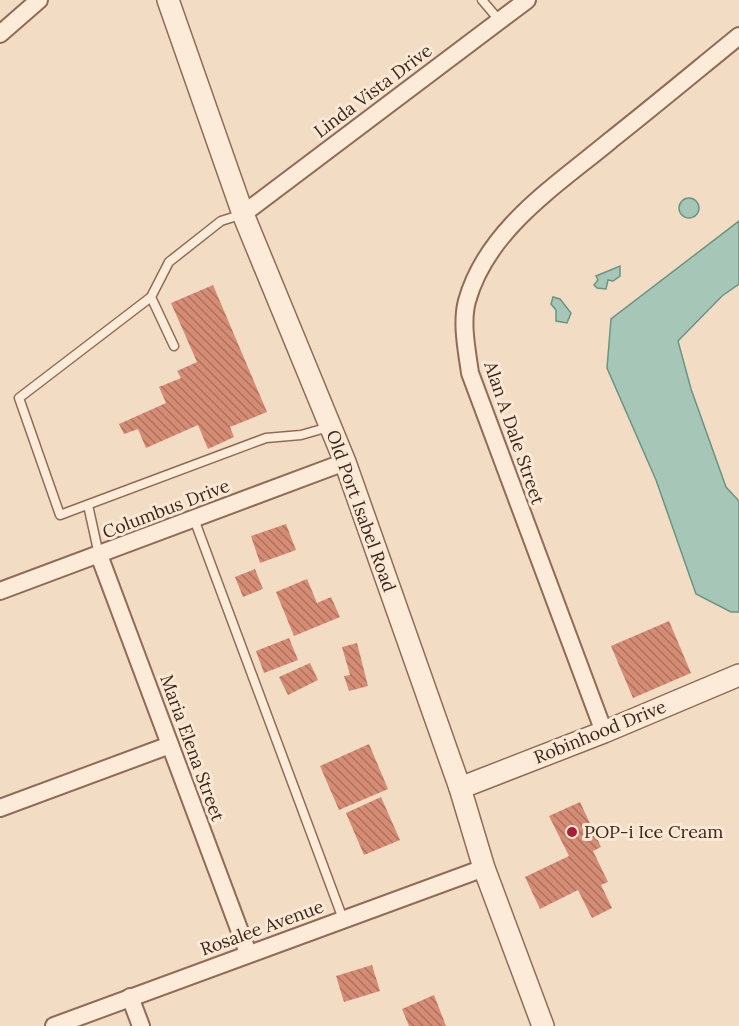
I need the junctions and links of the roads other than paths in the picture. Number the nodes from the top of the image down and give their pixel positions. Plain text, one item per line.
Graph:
1 (39, 0) edge
2 (168, 0) edge
3 (482, 0) edge
4 (527, 0) edge
5 (499, 20) junction
6 (0, 34) edge
7 (739, 36) edge
8 (243, 214) junction
9 (151, 297) junction
10 (174, 346) dead end
11 (330, 427) junction
12 (345, 462) junction
13 (88, 505) junction
14 (194, 519) junction
15 (99, 555) junction
16 (0, 591) edge
17 (739, 675) edge
18 (604, 732) junction
19 (170, 745) junction
20 (460, 788) junction
21 (0, 808) edge
22 (484, 868) junction
23 (343, 919) junction
24 (248, 953) junction
25 (130, 998) junction
26 (54, 1026) edge
27 (141, 1026) edge
28 (543, 1026) edge

1 - 6 street
2 - 8 street, Old Port Isabel Road
3 - 5 lane
4 - 5 street, Linda Vista Drive
5 - 8 street, Linda Vista Drive
7 - 18 street, Alan A Dale Street
8 - 9 lane
8 - 11 street, Old Port Isabel Road
9 - 10 lane
9 - 13 lane
11 - 12 street, Old Port Isabel Road
11 - 13 lane
12 - 14 street, Columbus Drive
12 - 20 street, Old Port Isabel Road
13 - 15 lane
14 - 15 street, Columbus Drive
14 - 23 lane
15 - 16 street, Columbus Drive
15 - 19 street, Maria Elena Street
17 - 18 street, Robinhood Drive
18 - 20 street, Robinhood Drive
19 - 21 street
19 - 24 street, Maria Elena Street
20 - 22 street, Old Port Isabel Road
22 - 23 street, Rosalee Avenue
22 - 28 street, Old Port Isabel Road
23 - 24 street, Rosalee Avenue
24 - 25 street, Rosalee Avenue
25 - 26 street, Rosalee Avenue
25 - 27 street

